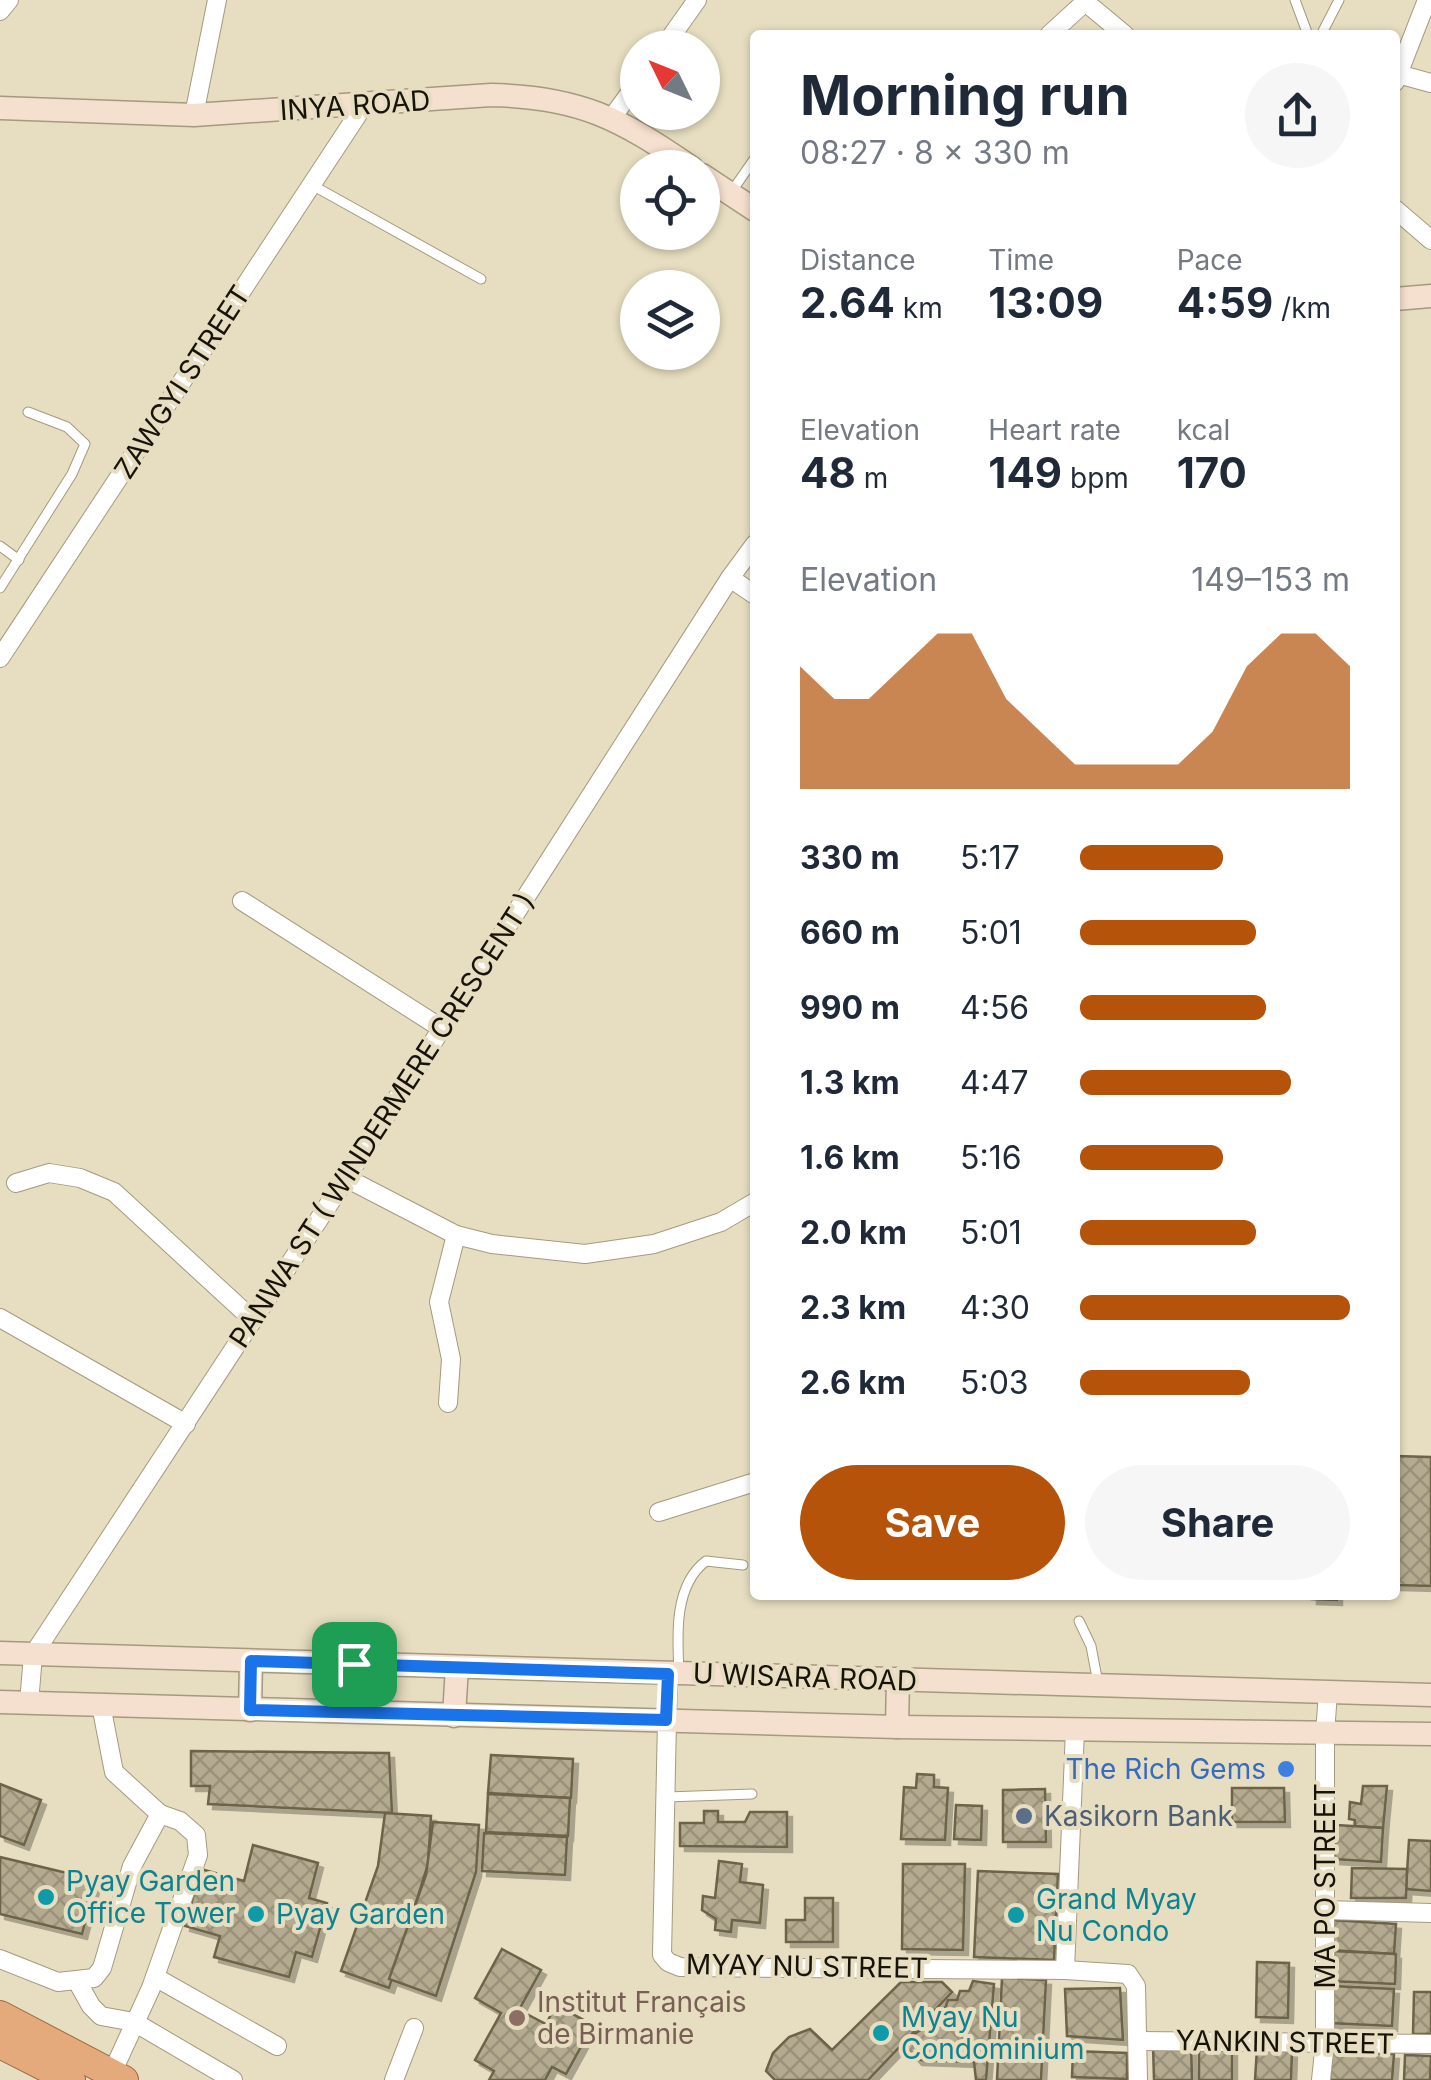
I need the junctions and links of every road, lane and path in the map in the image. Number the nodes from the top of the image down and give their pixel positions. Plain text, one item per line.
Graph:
1 (9, 0) edge
2 (217, 0) edge
3 (698, 0) edge
4 (1295, 0) edge
5 (1339, 0) edge
6 (1427, 0) edge
7 (1084, 1) edge
8 (0, 11) edge
9 (676, 30) edge
10 (1053, 30) edge
11 (1119, 30) edge
12 (1306, 30) edge
13 (1324, 30) edge
14 (1400, 68) edge
15 (1400, 78) edge
16 (1431, 82) edge
17 (364, 105) junction
18 (620, 107) edge
19 (0, 108) edge
20 (194, 115) junction
21 (611, 119) junction
22 (662, 150) edge
23 (750, 165) edge
24 (312, 185) junction
25 (720, 187) edge
26 (730, 194) junction
27 (750, 207) edge
28 (1400, 214) edge
29 (1431, 240) edge
30 (481, 279) dead end
31 (1431, 296) edge
32 (1400, 299) edge
33 (28, 412) dead end
34 (0, 546) edge
35 (750, 551) edge
36 (19, 560) junction
37 (730, 578) junction
38 (0, 588) edge
39 (750, 592) edge
40 (0, 658) edge
41 (242, 901) dead end
42 (441, 1028) junction
43 (346, 1178) junction
44 (16, 1184) dead end
45 (750, 1205) edge
46 (456, 1235) junction
47 (0, 1318) edge
48 (253, 1320) junction
49 (448, 1402) dead end
50 (186, 1424) junction
51 (750, 1484) edge
52 (658, 1512) dead end
53 (743, 1564) dead end
54 (1079, 1621) dead end
55 (0, 1652) edge
56 (34, 1654) junction
57 (251, 1661) junction
58 (458, 1667) junction
59 (674, 1674) junction
60 (898, 1680) junction
61 (1101, 1685) junction
62 (1328, 1692) junction
63 (1431, 1695) edge
64 (0, 1702) edge
65 (29, 1703) junction
66 (100, 1705) junction
67 (250, 1710) junction
68 (454, 1716) junction
69 (666, 1720) junction
70 (897, 1727) junction
71 (1076, 1730) junction
72 (1104, 1730) junction
73 (1324, 1734) junction
74 (1431, 1734) edge
75 (752, 1794) dead end
76 (664, 1797) junction
77 (160, 1814) junction
78 (1325, 1910) junction
79 (1431, 1913) edge
80 (0, 1959) edge
81 (1065, 1970) junction
82 (155, 1978) junction
83 (77, 1981) junction
84 (0, 2016) edge
85 (134, 2022) junction
86 (414, 2028) dead end
87 (1138, 2041) junction
88 (1325, 2042) junction
89 (0, 2044) edge
90 (1431, 2044) edge
91 (278, 2046) dead end
92 (118, 2077) edge
93 (71, 2080) edge
94 (233, 2080) edge
95 (394, 2080) edge
96 (1138, 2080) edge
97 (1321, 2080) edge

1 - 8 street
2 - 20 street
3 - 9 street
4 - 12 lane
5 - 13 lane
6 - 14 street
7 - 10 street
7 - 11 street
15 - 16 street
17 - 20 main road, INYA ROAD
17 - 21 main road, INYA ROAD
17 - 24 street, ZAWGYI STREET
18 - 21 street
19 - 20 main road, INYA ROAD
21 - 22 main road, INYA ROAD
23 - 26 lane
24 - 30 lane
24 - 40 street, ZAWGYI STREET
25 - 26 main road
26 - 27 main road
28 - 29 street
31 - 32 main road
33 - 36 lane
34 - 36 lane
35 - 37 street, PANWA ST ( WINDERMERE CRESCENT )
36 - 38 lane
37 - 39 street
37 - 42 street, PANWA ST ( WINDERMERE CRESCENT )
41 - 42 street
42 - 43 street, PANWA ST ( WINDERMERE CRESCENT )
43 - 46 street
43 - 48 street, PANWA ST ( WINDERMERE CRESCENT )
44 - 48 street
45 - 46 street
46 - 49 street
47 - 50 street
48 - 50 street, PANWA ST ( WINDERMERE CRESCENT )
50 - 56 street, PANWA ST ( WINDERMERE CRESCENT )
51 - 52 street
53 - 59 lane
54 - 61 lane
55 - 56 main road, U WISARA ROAD
56 - 57 main road, U WISARA ROAD
56 - 65 street, PANWA ST ( WINDERMERE CRESCENT )
57 - 58 main road, U WISARA ROAD
57 - 67 main road
58 - 59 main road, U WISARA ROAD
58 - 68 main road
59 - 60 main road, U WISARA ROAD
59 - 69 street, MYAY NU STREET
60 - 61 main road, U WISARA ROAD
60 - 70 main road
61 - 62 main road, U WISARA ROAD
61 - 72 main road
62 - 63 main road, U WISARA ROAD
62 - 73 street, MA PO STREET
64 - 65 main road, U WISARA ROAD
65 - 66 main road, U WISARA ROAD
66 - 67 main road, U WISARA ROAD
66 - 77 street
67 - 68 main road, U WISARA ROAD
68 - 69 main road, U WISARA ROAD
69 - 70 main road, U WISARA ROAD
69 - 76 street, MYAY NU STREET
70 - 71 main road, U WISARA ROAD
71 - 72 main road, U WISARA ROAD
71 - 81 street
72 - 73 main road, U WISARA ROAD
73 - 74 main road, U WISARA ROAD
73 - 78 street, MA PO STREET
75 - 76 lane
76 - 81 street, MYAY NU STREET
77 - 82 street
77 - 83 street
78 - 79 street
78 - 88 street, MA PO STREET
80 - 83 street
81 - 87 street, MYAY NU STREET
82 - 85 street
82 - 91 street
83 - 85 street
84 - 92 highway
85 - 92 street
85 - 94 street
86 - 95 street
87 - 88 street, YANKIN STREET
87 - 96 street, MYAY NU STREET
88 - 90 street, YANKIN STREET
88 - 97 street, MA PO STREET
89 - 93 highway

